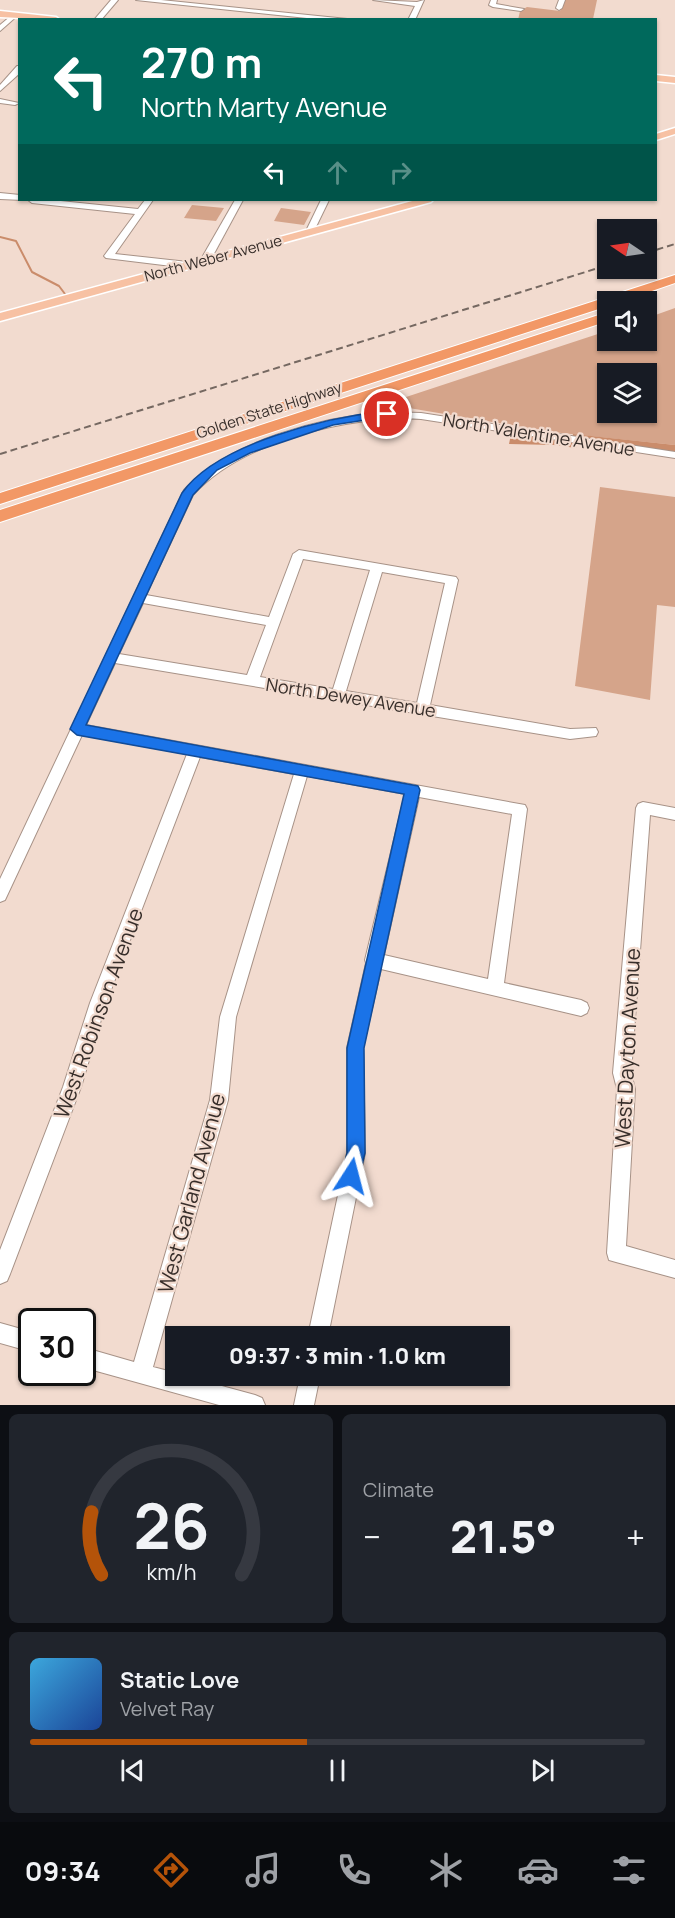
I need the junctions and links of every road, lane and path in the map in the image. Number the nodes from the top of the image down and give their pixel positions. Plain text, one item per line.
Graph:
1 (115, 0) edge
2 (139, 0) edge
3 (145, 0) edge
4 (376, 0) edge
5 (198, 2) edge
6 (420, 2) edge
7 (494, 3) edge
8 (521, 9) dead end
9 (274, 12) junction
10 (0, 14) edge
11 (14, 16) junction
12 (35, 18) edge
13 (99, 18) edge
14 (270, 18) edge
15 (334, 18) edge
16 (412, 18) edge
17 (0, 29) edge
18 (18, 71) edge
19 (657, 78) edge
20 (675, 80) edge
21 (0, 88) edge
22 (0, 101) edge
23 (15, 103) dead end
24 (675, 131) edge
25 (657, 137) edge
26 (0, 196) edge
27 (18, 198) edge
28 (41, 201) edge
29 (148, 201) edge
30 (238, 201) edge
31 (325, 201) edge
32 (423, 201) edge
33 (141, 212) junction
34 (310, 231) junction
35 (205, 261) junction
36 (188, 265) junction
37 (675, 279) edge
38 (675, 293) edge
39 (657, 299) edge
40 (0, 317) edge
41 (597, 320) edge
42 (675, 455) edge
43 (0, 499) edge
44 (0, 516) edge
45 (377, 567) junction
46 (138, 598) junction
47 (272, 622) junction
48 (111, 657) junction
49 (251, 682) junction
50 (338, 694) junction
51 (423, 708) junction
52 (77, 729) junction
53 (591, 732) dead end
54 (195, 752) junction
55 (302, 770) junction
56 (413, 790) junction
57 (675, 814) edge
58 (0, 895) edge
59 (373, 960) junction
60 (495, 988) junction
61 (581, 1008) dead end
62 (675, 1269) edge
63 (0, 1274) edge
64 (320, 1326) edge
65 (0, 1334) edge
66 (18, 1338) edge
67 (96, 1361) edge
68 (141, 1373) junction
69 (308, 1386) edge
70 (255, 1405) edge
71 (304, 1405) edge

1 - 13 street
2 - 3 street
3 - 5 street
4 - 6 street
5 - 9 street
6 - 16 street
7 - 8 street
9 - 14 street
9 - 15 street
10 - 11 main road
11 - 12 main road
11 - 17 street
18 - 21 street
19 - 20 main road
22 - 23 street
24 - 25 main road
26 - 27 street
28 - 33 street
29 - 33 street
30 - 35 street
31 - 34 street
32 - 34 main road, North Weber Avenue
33 - 36 street
34 - 35 main road, North Weber Avenue
35 - 36 main road, North Weber Avenue
36 - 40 main road, North Weber Avenue
37 - 43 highway, Golden State Highway
38 - 39 highway
41 - 44 highway, Golden State Highway
42 - 46 street, North Valentine Avenue
45 - 47 street
45 - 50 street
45 - 51 street
46 - 47 street
46 - 48 street, North Valentine Avenue
47 - 49 street
48 - 49 street, North Dewey Avenue
48 - 52 street, North Valentine Avenue
49 - 50 street, North Dewey Avenue
50 - 51 street, North Dewey Avenue
51 - 53 street, North Dewey Avenue
52 - 54 street
52 - 58 street, North Valentine Avenue
54 - 55 street
54 - 63 street, West Robinson Avenue
55 - 56 street
55 - 68 street, West Garland Avenue
56 - 59 street
56 - 60 street
57 - 62 street, West Dayton Avenue
59 - 60 street
59 - 64 street
60 - 61 street
65 - 66 street
67 - 68 street
68 - 70 street
69 - 71 street

